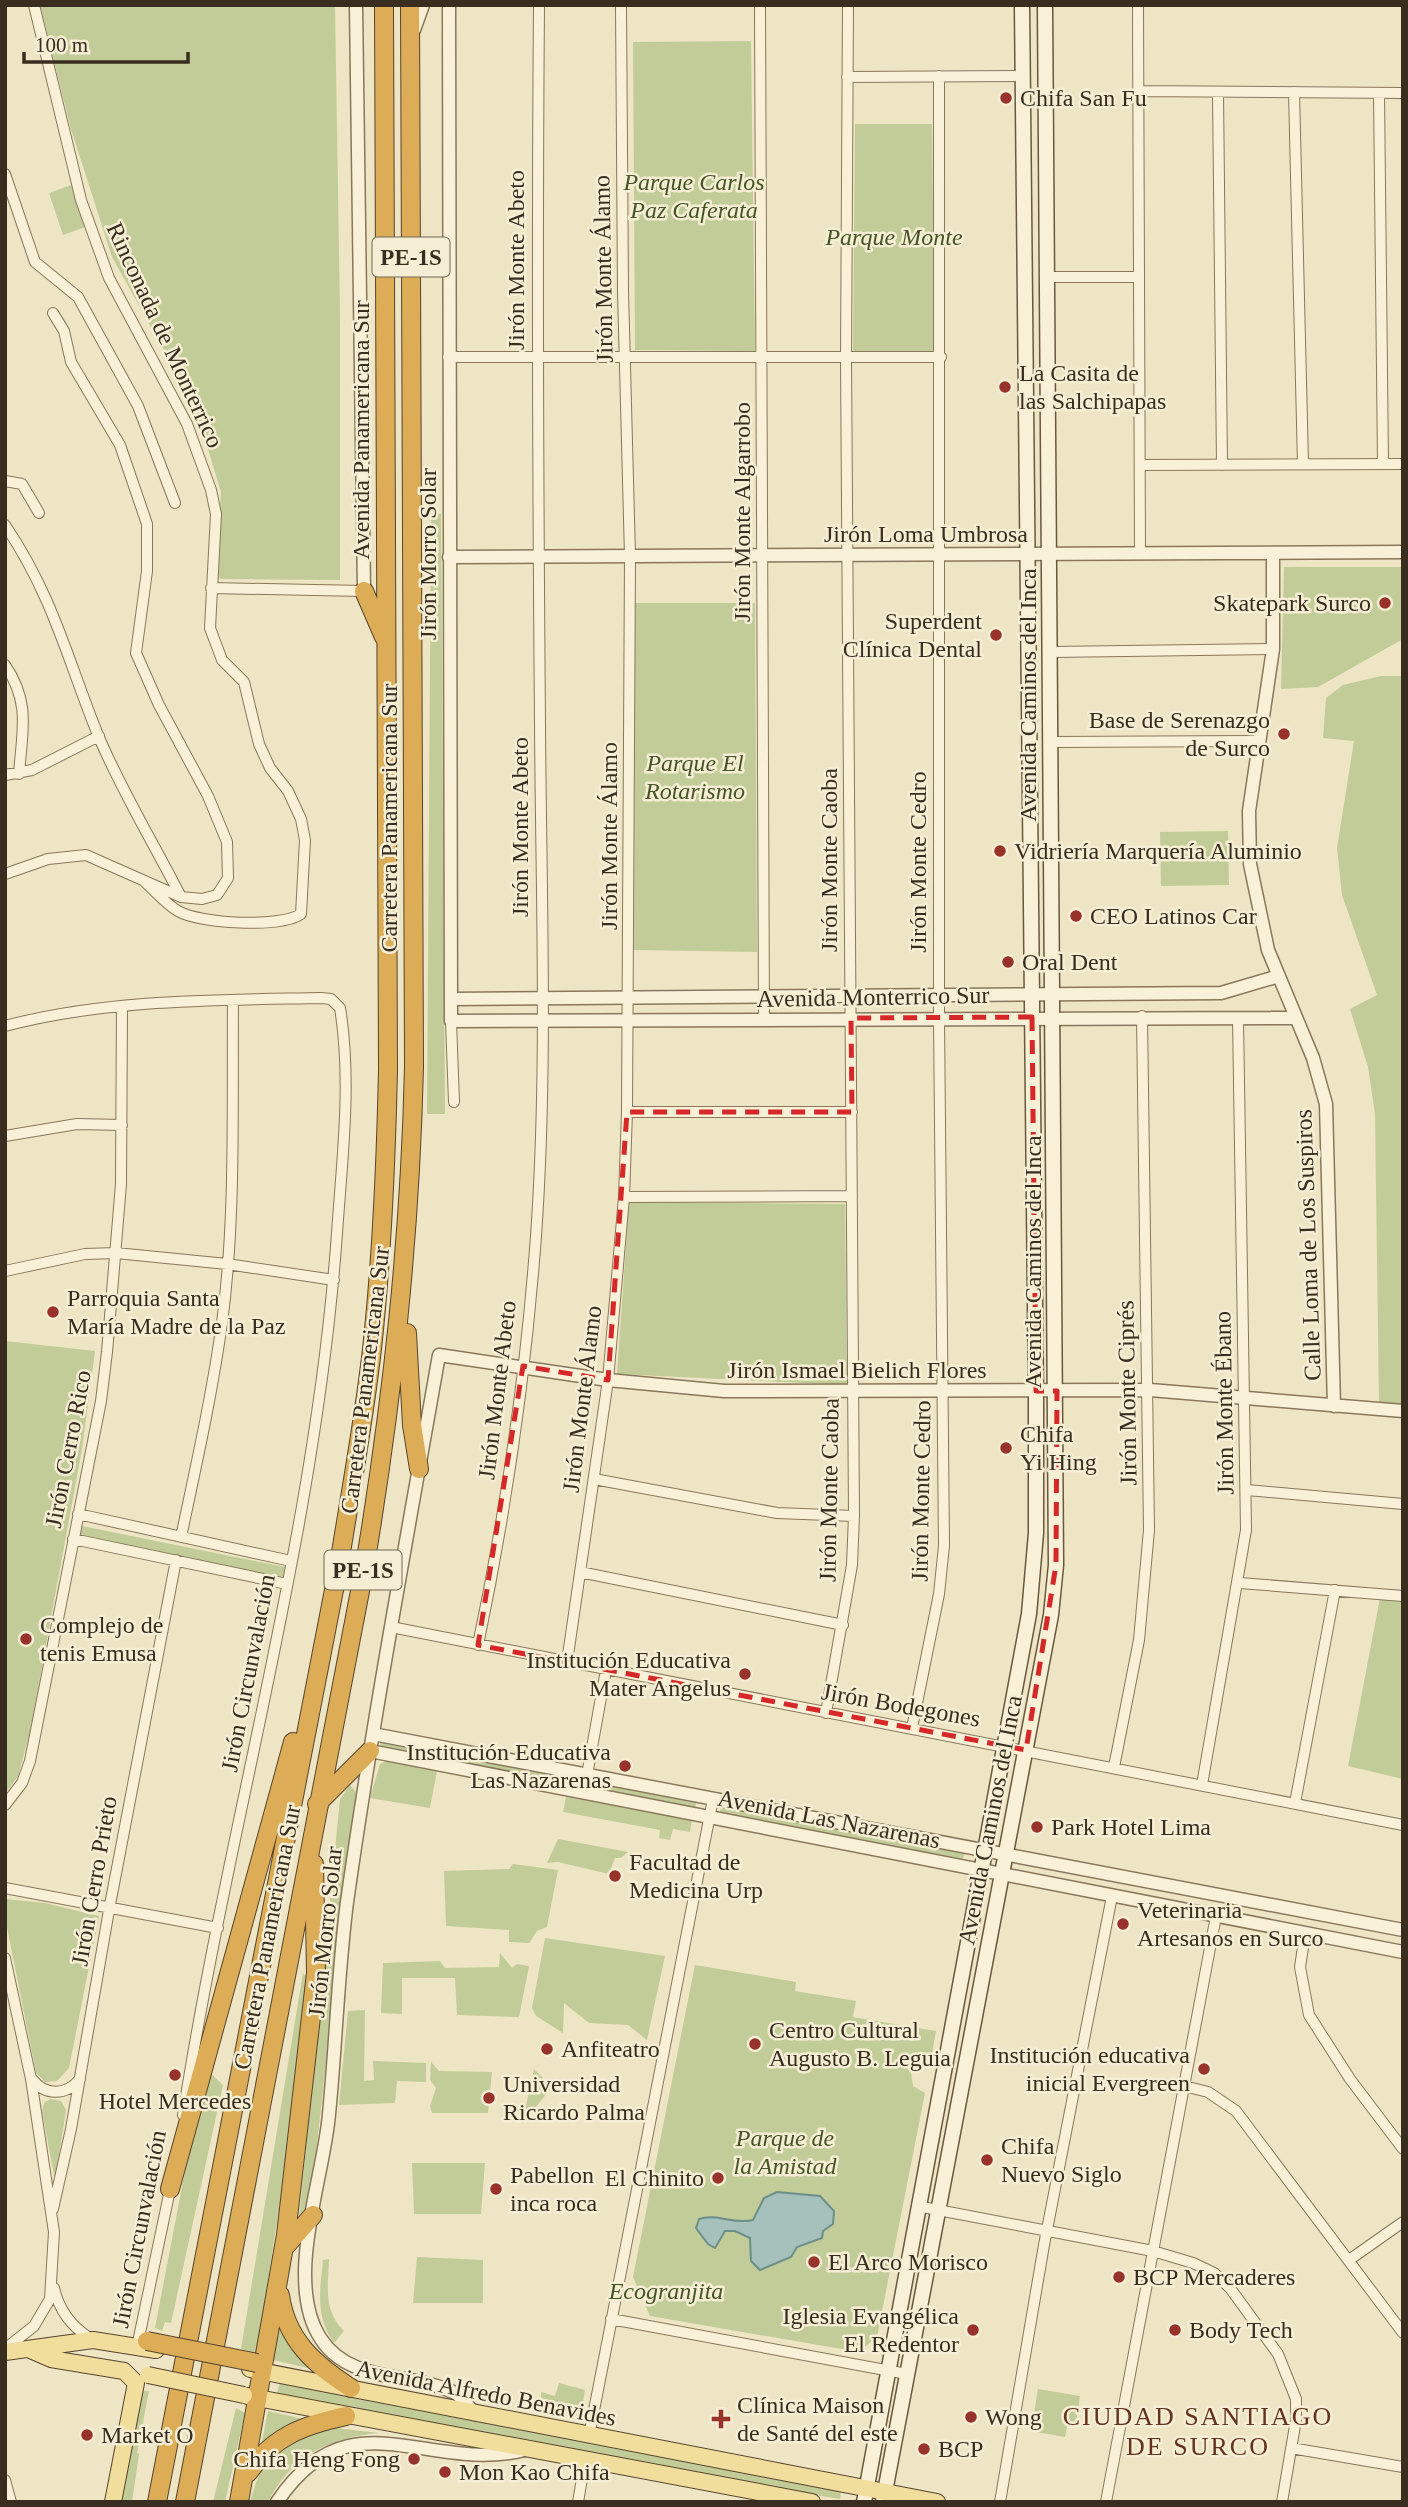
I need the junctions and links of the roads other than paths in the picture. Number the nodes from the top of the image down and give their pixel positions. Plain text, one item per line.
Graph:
1 (34, 5) edge
2 (356, 5) edge
3 (384, 5) edge
4 (410, 5) edge
5 (423, 5) edge
6 (449, 5) edge
7 (539, 5) edge
8 (621, 5) edge
9 (760, 5) edge
10 (848, 5) edge
11 (1022, 5) edge
12 (1045, 5) edge
13 (1138, 5) edge
14 (410, 40) junction
15 (939, 76) junction
16 (1023, 76) junction
17 (847, 77) junction
18 (1138, 91) junction
19 (1218, 92) junction
20 (1294, 92) junction
21 (1379, 93) junction
22 (1403, 93) edge
23 (5, 174) edge
24 (1139, 276) junction
25 (1047, 277) junction
26 (53, 313) dead end
27 (448, 357) junction
28 (941, 357) junction
29 (537, 358) junction
30 (624, 358) junction
31 (762, 358) junction
32 (846, 358) junction
33 (1303, 464) junction
34 (1383, 464) junction
35 (1403, 464) edge
36 (1140, 465) junction
37 (1222, 465) junction
38 (5, 481) edge
39 (176, 503) dead end
40 (39, 513) dead end
41 (5, 525) edge
42 (1403, 552) edge
43 (1273, 553) junction
44 (1050, 554) junction
45 (1140, 554) junction
46 (848, 555) junction
47 (939, 555) junction
48 (1027, 555) junction
49 (630, 556) junction
50 (763, 556) junction
51 (449, 557) junction
52 (539, 557) junction
53 (211, 588) junction
54 (364, 591) junction
55 (413, 625) joint
56 (387, 643) junction
57 (1273, 649) junction
58 (1051, 652) junction
59 (5, 665) edge
60 (99, 736) junction
61 (1258, 741) junction
62 (1051, 742) junction
63 (19, 774) junction
64 (5, 775) edge
65 (5, 874) edge
66 (145, 881) junction
67 (181, 897) junction
68 (1279, 976) junction
69 (1031, 994) junction
70 (1054, 994) junction
71 (939, 995) junction
72 (764, 996) junction
73 (851, 996) junction
74 (542, 998) junction
75 (630, 998) junction
76 (452, 999) junction
77 (233, 1000) junction
78 (122, 1007) junction
79 (1142, 1016) junction
80 (1031, 1017) junction
81 (1054, 1017) junction
82 (851, 1018) junction
83 (939, 1018) junction
84 (1238, 1018) junction
85 (1295, 1018) junction
86 (764, 1019) junction
87 (630, 1020) junction
88 (451, 1021) junction
89 (541, 1021) junction
90 (5, 1026) edge
91 (454, 1102) dead end
92 (627, 1112) junction
93 (852, 1112) junction
94 (122, 1125) junction
95 (5, 1136) edge
96 (852, 1196) junction
97 (624, 1197) junction
98 (116, 1253) junction
99 (227, 1264) junction
100 (5, 1271) edge
101 (334, 1280) junction
102 (404, 1283) junction
103 (439, 1355) joint
104 (523, 1366) junction
105 (608, 1380) junction
106 (1150, 1390) junction
107 (1035, 1391) junction
108 (1057, 1391) junction
109 (944, 1392) junction
110 (852, 1393) junction
111 (1245, 1397) junction
112 (1334, 1406) junction
113 (1403, 1411) edge
114 (419, 1469) junction
115 (594, 1479) junction
116 (1247, 1490) junction
117 (1403, 1504) edge
118 (78, 1514) junction
119 (854, 1516) junction
120 (181, 1537) junction
121 (73, 1539) junction
122 (176, 1560) junction
123 (291, 1561) junction
124 (580, 1572) junction
125 (1240, 1583) junction
126 (287, 1584) junction
127 (1335, 1590) junction
128 (1403, 1596) edge
129 (843, 1625) junction
130 (391, 1627) junction
131 (478, 1645) junction
132 (318, 1662) junction
133 (567, 1662) junction
134 (606, 1670) junction
135 (825, 1713) junction
136 (912, 1728) junction
137 (371, 1743) junction
138 (1003, 1745) junction
139 (1026, 1750) junction
140 (1114, 1767) junction
141 (587, 1775) junction
142 (1202, 1785) junction
143 (713, 1798) junction
144 (1295, 1803) junction
145 (317, 1804) junction
146 (5, 1805) edge
147 (709, 1817) junction
148 (1403, 1825) edge
149 (313, 1827) junction
150 (985, 1851) junction
151 (1006, 1855) junction
152 (982, 1870) junction
153 (1002, 1874) junction
154 (5, 1888) edge
155 (1112, 1896) junction
156 (109, 1910) junction
157 (1216, 1916) junction
158 (218, 1928) junction
159 (1403, 1930) edge
160 (1305, 1934) junction
161 (1403, 1952) edge
162 (5, 1958) edge
163 (31, 2079) junction
164 (80, 2079) junction
165 (1184, 2086) junction
166 (1403, 2149) edge
167 (170, 2189) junction
168 (917, 2206) junction
169 (53, 2209) junction
170 (939, 2210) junction
171 (313, 2215) junction
172 (1403, 2222) edge
173 (1047, 2231) junction
174 (284, 2248) junction
175 (1153, 2251) junction
176 (1349, 2260) junction
177 (54, 2284) junction
178 (278, 2287) junction
179 (611, 2319) junction
180 (1403, 2333) edge
181 (93, 2340) junction
182 (142, 2345) junction
183 (27, 2348) junction
184 (5, 2350) edge
185 (98, 2366) junction
186 (258, 2367) junction
187 (890, 2372) junction
188 (907, 2374) junction
189 (142, 2379) junction
190 (351, 2388) junction
191 (250, 2396) junction
192 (475, 2414) junction
193 (346, 2416) junction
194 (589, 2437) junction
195 (1291, 2448) junction
196 (524, 2450) junction
197 (585, 2460) junction
198 (1403, 2467) edge
199 (246, 2476) junction
200 (5, 2480) edge
201 (866, 2496) edge
202 (884, 2497) edge
203 (11, 2502) edge
204 (113, 2502) edge
205 (157, 2502) edge
206 (185, 2502) edge
207 (239, 2502) edge
208 (277, 2502) edge
209 (578, 2502) edge
210 (812, 2502) edge
211 (937, 2502) edge
212 (1000, 2502) edge
213 (1106, 2502) edge
214 (1282, 2502) edge

1 - 53 street, Rinconada de Monterrico
2 - 54 street, Avenida Panamericana Sur
3 - 56 highway, Avenida Panamericana Sur / PE-1S
4 - 14 highway, Avenida Panamericana Sur / PE-1S
5 - 14 street
6 - 27 street, Jirón Morro Solar
7 - 29 street, Jirón Monte Abeto
8 - 30 street, Jirón Monte Álamo
9 - 31 street, Jirón Monte Algarrobo
10 - 17 street, Jirón Monte Caoba
11 - 16 main road, Avenida Caminos del Inca
12 - 25 main road, Avenida Caminos del Inca
13 - 18 street
14 - 55 highway, Avenida Panamericana Sur / PE-1S
15 - 16 street
15 - 17 street
15 - 28 street, Jirón Monte Cedro
16 - 48 main road, Avenida Caminos del Inca
17 - 32 street, Jirón Monte Caoba
18 - 19 street
18 - 24 street
19 - 20 street
19 - 37 street
20 - 21 street
20 - 33 street
21 - 22 street
21 - 34 street
23 - 39 street
24 - 25 street
24 - 36 street
25 - 44 main road, Avenida Caminos del Inca
26 - 67 street
27 - 29 street
27 - 51 street, Jirón Morro Solar
28 - 32 street
28 - 47 street, Jirón Monte Cedro
29 - 30 street
29 - 52 street, Jirón Monte Abeto
30 - 31 street
30 - 49 street, Jirón Monte Álamo
31 - 32 street
31 - 50 street, Jirón Monte Algarrobo
32 - 46 street, Jirón Monte Caoba
33 - 34 street
33 - 37 street
34 - 35 street
36 - 37 street
36 - 45 street
38 - 40 street
41 - 60 street
42 - 43 street, Jirón Loma Umbrosa
43 - 45 street, Jirón Loma Umbrosa
43 - 57 street, Calle Loma de Los Suspiros
44 - 45 street, Jirón Loma Umbrosa
44 - 48 street, Jirón Loma Umbrosa
44 - 58 main road, Avenida Caminos del Inca
46 - 47 street, Jirón Loma Umbrosa
46 - 50 street, Jirón Loma Umbrosa
46 - 73 street, Jirón Monte Caoba
47 - 48 street, Jirón Loma Umbrosa
47 - 71 street, Jirón Monte Cedro
48 - 69 main road, Avenida Caminos del Inca
49 - 50 street, Jirón Loma Umbrosa
49 - 52 street, Jirón Loma Umbrosa
49 - 75 street, Jirón Monte Álamo
50 - 72 street, Jirón Monte Algarrobo
51 - 52 street, Jirón Loma Umbrosa
51 - 76 street, Jirón Morro Solar
52 - 74 street, Jirón Monte Abeto
53 - 54 street
53 - 66 street, Rinconada de Monterrico
54 - 56 highway
55 - 102 highway, Carretera Panamericana Sur / PE-1S
56 - 132 highway, Carretera Panamericana Sur / PE-1S
57 - 58 street
57 - 61 street, Calle Loma de Los Suspiros
58 - 62 main road, Avenida Caminos del Inca
59 - 63 street
60 - 63 street
60 - 67 street
61 - 62 street
61 - 68 street, Calle Loma de Los Suspiros
62 - 70 main road, Avenida Caminos del Inca
63 - 64 street
65 - 66 street
66 - 67 street
68 - 70 street, Avenida Monterrico Sur
68 - 85 street, Calle Loma de Los Suspiros
69 - 70 street, Avenida Monterrico Sur
69 - 71 street, Avenida Monterrico Sur
69 - 80 main road, Avenida Caminos del Inca
70 - 81 main road, Avenida Caminos del Inca
71 - 73 street, Avenida Monterrico Sur
71 - 83 street, Jirón Monte Cedro
72 - 73 street, Avenida Monterrico Sur
72 - 75 street, Avenida Monterrico Sur
72 - 86 street, Jirón Monte Algarrobo
73 - 82 street, Jirón Monte Caoba
74 - 75 street, Avenida Monterrico Sur
74 - 76 street, Avenida Monterrico Sur
74 - 89 street, Jirón Monte Abeto
75 - 87 street, Jirón Monte Álamo
76 - 88 street, Jirón Morro Solar
77 - 78 street
77 - 99 street
77 - 101 street, Jirón Circunvalación
78 - 90 street
78 - 94 street, Jirón Cerro Rico
79 - 81 street, Avenida Monterrico Sur
79 - 84 street, Avenida Monterrico Sur
79 - 106 street, Jirón Monte Ciprés
80 - 81 street, Avenida Monterrico Sur
80 - 83 street, Avenida Monterrico Sur
80 - 107 main road, Avenida Caminos del Inca
81 - 108 main road, Avenida Caminos del Inca
82 - 83 street, Avenida Monterrico Sur
82 - 86 street, Avenida Monterrico Sur
82 - 93 street, Jirón Monte Caoba
83 - 109 street, Jirón Monte Cedro
84 - 85 street, Avenida Monterrico Sur
84 - 111 street, Jirón Monte Ébano
85 - 112 street, Calle Loma de Los Suspiros
86 - 87 street, Avenida Monterrico Sur
87 - 89 street, Avenida Monterrico Sur
87 - 92 street, Jirón Monte Álamo
88 - 89 street, Avenida Monterrico Sur
88 - 91 street, Jirón Morro Solar
89 - 104 street, Jirón Monte Abeto
92 - 93 street
92 - 97 street, Jirón Monte Álamo
93 - 96 street, Jirón Monte Caoba
94 - 95 street
94 - 98 street, Jirón Cerro Rico
96 - 97 street
96 - 110 street, Jirón Monte Caoba
97 - 105 street, Jirón Monte Álamo
98 - 99 street
98 - 100 street
98 - 118 street, Jirón Cerro Rico
99 - 101 street
99 - 120 street
101 - 123 street, Jirón Circunvalación
102 - 114 highway
102 - 145 highway, Carretera Panamericana Sur / PE-1S
103 - 104 street, Jirón Ismael Bielich Flores
103 - 114 street, Jirón Morro Solar
104 - 105 street, Jirón Ismael Bielich Flores
104 - 131 street, Jirón Monte Abeto
105 - 110 street, Jirón Ismael Bielich Flores
105 - 115 street, Jirón Monte Álamo
106 - 108 street, Jirón Ismael Bielich Flores
106 - 111 street, Jirón Ismael Bielich Flores
106 - 140 street, Jirón Monte Ciprés
107 - 108 street, Jirón Ismael Bielich Flores
107 - 109 street, Jirón Ismael Bielich Flores
107 - 138 main road, Avenida Caminos del Inca
108 - 139 main road, Avenida Caminos del Inca
109 - 110 street, Jirón Ismael Bielich Flores
109 - 136 street, Jirón Monte Cedro
110 - 119 street, Jirón Monte Caoba
111 - 112 street, Jirón Ismael Bielich Flores
111 - 116 street, Jirón Monte Ébano
112 - 113 street, Jirón Ismael Bielich Flores
114 - 130 street, Jirón Morro Solar
115 - 119 street
115 - 124 street, Jirón Monte Álamo
116 - 117 street
116 - 125 street, Jirón Monte Ébano
118 - 120 street
118 - 121 street, Jirón Cerro Rico
119 - 129 street, Jirón Monte Caoba
120 - 123 street
121 - 122 street
121 - 146 street, Jirón Cerro Rico
122 - 126 street
122 - 156 street, Jirón Cerro Prieto
123 - 126 street, Jirón Circunvalación
124 - 129 street
124 - 133 street, Jirón Monte Álamo
125 - 127 street
125 - 142 street, Jirón Monte Ébano
126 - 158 street, Jirón Circunvalación
127 - 128 street
127 - 144 street
129 - 135 street, Jirón Monte Caoba
130 - 131 street, Jirón Bodegones
130 - 137 street, Jirón Morro Solar
131 - 133 street, Jirón Bodegones
132 - 167 highway
132 - 205 highway, Carretera Panamericana Sur / PE-1S
133 - 134 street, Jirón Bodegones
134 - 135 street, Jirón Bodegones
134 - 141 street
135 - 136 street, Jirón Bodegones
136 - 138 street, Jirón Bodegones
137 - 141 street, Avenida Las Nazarenas
137 - 145 highway
137 - 147 street, Avenida Las Nazarenas
137 - 171 street, Jirón Morro Solar
138 - 139 street, Jirón Bodegones
138 - 150 main road, Avenida Caminos del Inca
139 - 140 street, Jirón Bodegones
139 - 151 main road, Avenida Caminos del Inca
140 - 142 street, Jirón Bodegones
141 - 143 street, Avenida Las Nazarenas
142 - 144 street, Jirón Bodegones
143 - 147 street
143 - 150 street, Avenida Las Nazarenas
144 - 148 street, Jirón Bodegones
145 - 149 highway, Carretera Panamericana Sur / PE-1S
147 - 152 street, Avenida Las Nazarenas
147 - 179 street
149 - 174 highway
149 - 206 highway, Carretera Panamericana Sur / PE-1S
150 - 151 street, Avenida Las Nazarenas
150 - 152 main road, Avenida Caminos del Inca
151 - 153 main road, Avenida Caminos del Inca
151 - 159 street, Avenida Las Nazarenas
152 - 153 street, Avenida Las Nazarenas
152 - 168 main road, Avenida Caminos del Inca
153 - 155 street, Avenida Las Nazarenas
153 - 170 main road, Avenida Caminos del Inca
154 - 156 street
155 - 157 street, Avenida Las Nazarenas
155 - 173 street
156 - 158 street
156 - 164 street, Jirón Cerro Prieto
157 - 160 street, Avenida Las Nazarenas
157 - 165 street
158 - 167 street, Jirón Circunvalación
160 - 161 street, Avenida Las Nazarenas
160 - 166 street
162 - 163 street
163 - 164 street
163 - 169 street
164 - 169 street, Jirón Cerro Prieto
165 - 175 street
165 - 176 street
167 - 182 street, Jirón Circunvalación
168 - 170 street
168 - 187 main road, Avenida Caminos del Inca
169 - 177 street
170 - 173 street
170 - 188 main road, Avenida Caminos del Inca
171 - 174 highway
171 - 192 street, Jirón Morro Solar
172 - 176 street
173 - 175 street
173 - 212 street
174 - 178 highway
175 - 195 street
175 - 213 street
176 - 180 street
177 - 181 street
177 - 184 street
178 - 186 highway
178 - 190 highway
179 - 187 street
179 - 194 street
181 - 182 main road
181 - 183 main road
182 - 185 main road
182 - 186 highway, bridge
183 - 184 main road
183 - 185 main road, Avenida Alfredo Benavides
185 - 189 main road, Avenida Alfredo Benavides
186 - 190 main road, Avenida Alfredo Benavides
186 - 191 highway
187 - 188 street
187 - 201 main road, Avenida Caminos del Inca
188 - 202 main road, Avenida Caminos del Inca
189 - 191 main road, Avenida Alfredo Benavides, bridge
189 - 204 main road
190 - 192 main road, Avenida Alfredo Benavides
191 - 193 main road, Avenida Alfredo Benavides
191 - 199 highway
192 - 194 main road, Avenida Alfredo Benavides
193 - 196 main road, Avenida Alfredo Benavides
193 - 199 highway
194 - 201 main road, Avenida Alfredo Benavides
195 - 198 street
195 - 214 street
196 - 197 main road, Avenida Alfredo Benavides
196 - 208 street
197 - 209 street
197 - 210 main road, Avenida Alfredo Benavides
199 - 207 highway
200 - 203 street
201 - 202 main road, Avenida Alfredo Benavides
202 - 211 main road, Avenida Alfredo Benavides

